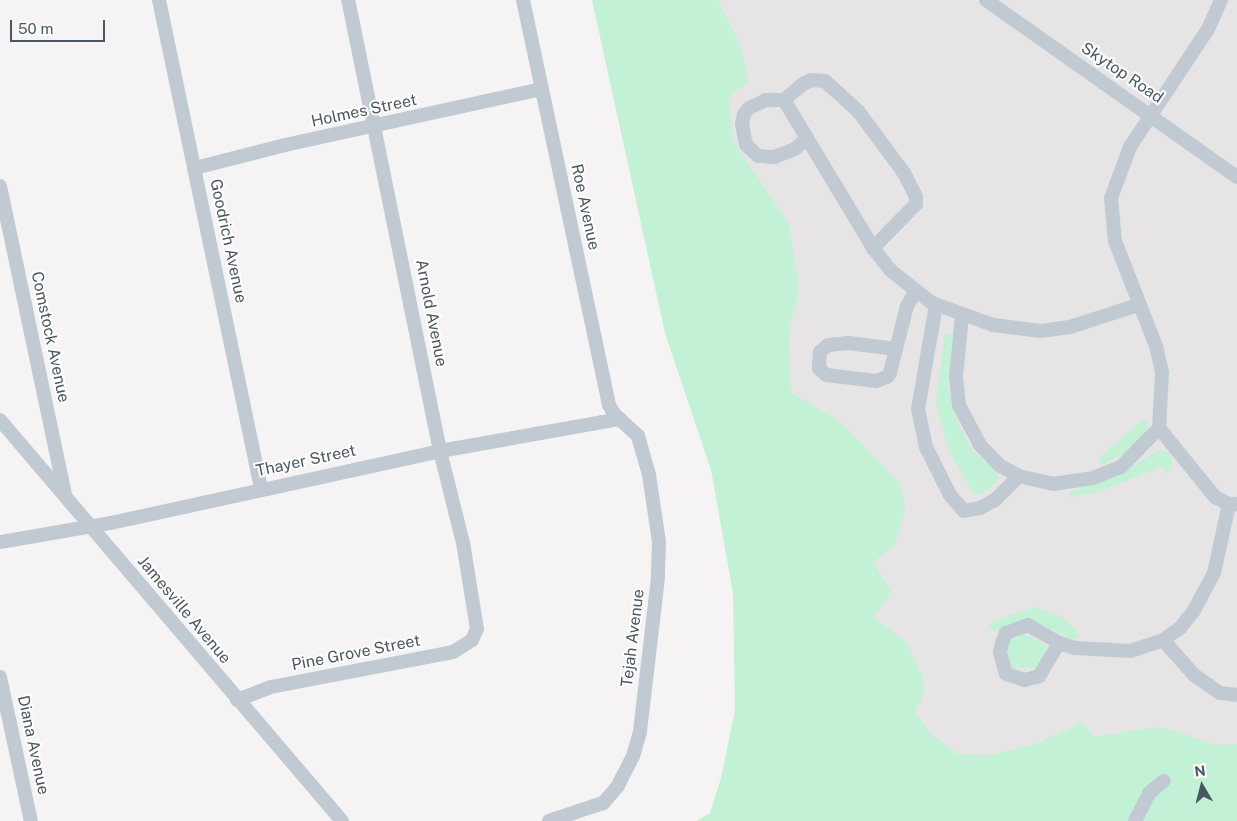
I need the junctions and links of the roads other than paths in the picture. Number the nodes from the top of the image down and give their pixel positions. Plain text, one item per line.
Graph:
1 (159, 0) edge
2 (348, 0) edge
3 (523, 0) edge
4 (986, 0) edge
5 (1221, 0) edge
6 (541, 90) junction
7 (784, 100) junction
8 (1151, 113) junction
9 (375, 127) junction
10 (807, 138) junction
11 (195, 168) junction
12 (1237, 177) edge
13 (0, 186) edge
14 (873, 248) junction
15 (915, 292) junction
16 (936, 305) junction
17 (1138, 305) junction
18 (962, 315) junction
19 (896, 349) junction
20 (620, 419) junction
21 (0, 420) edge
22 (1160, 428) junction
23 (440, 451) junction
24 (1019, 476) junction
25 (261, 488) junction
26 (65, 496) junction
27 (1233, 504) edge
28 (90, 526) junction
29 (0, 542) edge
30 (476, 633) joint
31 (1163, 640) junction
32 (1059, 643) junction
33 (0, 677) edge
34 (1237, 695) edge
35 (237, 700) junction
36 (1164, 781) dead end
37 (31, 821) edge
38 (342, 821) edge
39 (549, 821) edge
40 (1135, 821) edge

1 - 11 street, Goodrich Avenue
2 - 9 street, Arnold Avenue
3 - 6 street, Roe Avenue
4 - 8 street, Skytop Road
5 - 8 street
6 - 9 street, Holmes Street
6 - 20 street, Roe Avenue
7 - 10 street
7 - 10 street
7 - 14 street
8 - 12 street, Skytop Road
8 - 17 street
9 - 11 street, Holmes Street
9 - 23 street, Arnold Avenue
10 - 14 street
11 - 25 street, Goodrich Avenue
13 - 26 street, Comstock Avenue
14 - 15 street
15 - 16 street
15 - 19 street
16 - 18 street
16 - 24 street
17 - 18 street
17 - 22 street
18 - 24 street
19 - 19 street
20 - 23 street, Thayer Street
20 - 39 street, Tejah Avenue
21 - 26 street, Jamesville Avenue
22 - 24 street
22 - 27 street
23 - 25 street, Thayer Street
23 - 30 street, Arnold Avenue
25 - 28 street, Thayer Street
26 - 28 street, Jamesville Avenue
27 - 31 street
28 - 29 street, Thayer Street
28 - 35 street, Jamesville Avenue
30 - 35 street, Pine Grove Street
31 - 32 street
31 - 34 street
32 - 32 street
33 - 37 street, Diana Avenue
35 - 38 street, Jamesville Avenue
36 - 40 street

